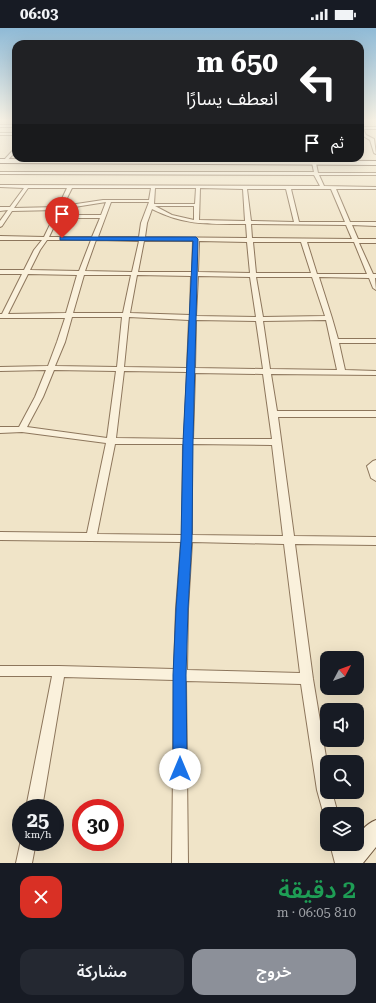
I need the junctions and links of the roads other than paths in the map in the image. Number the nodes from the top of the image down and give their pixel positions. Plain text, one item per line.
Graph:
1 (2, 161) edge
2 (12, 161) edge
3 (59, 162) edge
4 (143, 162) edge
5 (227, 162) edge
6 (313, 162) edge
7 (364, 162) edge
8 (376, 163) edge
9 (0, 173) edge
10 (53, 173) junction
11 (139, 174) junction
12 (228, 174) junction
13 (316, 174) junction
14 (376, 174) edge
15 (0, 186) edge
16 (27, 186) junction
17 (45, 186) junction
18 (70, 186) junction
19 (137, 186) junction
20 (153, 187) junction
21 (198, 187) junction
22 (231, 187) junction
23 (245, 188) junction
24 (288, 188) junction
25 (322, 188) junction
26 (333, 188) junction
27 (376, 188) edge
28 (64, 201) junction
29 (106, 201) junction
30 (151, 204) junction
31 (198, 205) junction
32 (60, 208) junction
33 (0, 209) edge
34 (12, 209) junction
35 (57, 216) junction
36 (102, 217) junction
37 (2, 220) edge
38 (196, 222) junction
39 (247, 222) junction
40 (297, 223) junction
41 (347, 223) junction
42 (376, 224) edge
43 (0, 225) edge
44 (0, 238) edge
45 (46, 238) junction
46 (94, 239) junction
47 (140, 239) junction
48 (196, 239) junction
49 (249, 239) junction
50 (303, 240) junction
51 (355, 241) junction
52 (376, 241) edge
53 (0, 272) edge
54 (25, 272) junction
55 (81, 273) junction
56 (194, 273) junction
57 (134, 274) junction
58 (253, 274) junction
59 (315, 275) junction
60 (374, 276) edge
61 (376, 288) edge
62 (70, 315) junction
63 (126, 315) junction
64 (2, 316) edge
65 (192, 318) junction
66 (329, 318) junction
67 (260, 319) junction
68 (335, 341) junction
69 (376, 341) edge
70 (50, 368) junction
71 (0, 369) edge
72 (120, 370) junction
73 (191, 370) junction
74 (267, 372) junction
75 (342, 373) junction
76 (376, 373) edge
77 (273, 414) junction
78 (376, 414) edge
79 (22, 429) junction
80 (0, 430) edge
81 (111, 441) junction
82 (188, 442) junction
83 (276, 442) junction
84 (376, 463) edge
85 (376, 478) edge
86 (0, 536) edge
87 (91, 538) junction
88 (187, 539) junction
89 (288, 539) junction
90 (376, 541) edge
91 (0, 671) edge
92 (59, 671) junction
93 (180, 675) junction
94 (306, 679) junction
95 (36, 799) edge
96 (328, 807) edge
97 (376, 830) edge
98 (26, 851) edge
99 (339, 851) edge
100 (24, 863) edge
101 (180, 863) edge
102 (342, 863) edge
103 (350, 863) edge

1 - 2 street
3 - 10 street
4 - 11 street
5 - 12 street
6 - 13 street
7 - 8 street
9 - 10 street
10 - 11 street
10 - 17 street
11 - 12 street
11 - 19 street
12 - 13 street
12 - 22 street
13 - 14 street
13 - 25 street
15 - 16 street
16 - 17 street
16 - 34 street
17 - 18 street
18 - 19 street
18 - 28 street
19 - 20 street
20 - 21 street
20 - 30 street
21 - 22 street
21 - 31 street
22 - 23 street
23 - 24 street
23 - 39 street
24 - 25 street
24 - 40 street
25 - 26 street
26 - 27 street
26 - 41 street
28 - 29 street
28 - 32 street
29 - 30 street
29 - 32 street
29 - 36 street
30 - 31 street
30 - 38 street
30 - 47 street
31 - 38 street
32 - 34 street
32 - 35 street
33 - 34 street
34 - 37 street
35 - 36 street
35 - 45 street
36 - 46 street
37 - 43 street
38 - 39 street
39 - 40 street
39 - 49 street
40 - 41 street
41 - 42 street
41 - 51 street
44 - 45 street
45 - 46 street
45 - 54 street
46 - 47 street
46 - 55 street
47 - 48 street
47 - 57 street
48 - 49 street
48 - 56 street
49 - 50 street
49 - 58 street
50 - 51 street
50 - 59 street
51 - 52 street
51 - 60 street
53 - 54 street
54 - 55 street
54 - 64 street
55 - 57 street
55 - 62 street
56 - 57 street
56 - 58 street
56 - 65 street
57 - 63 street
58 - 59 street
58 - 67 street
59 - 60 street
59 - 66 street
60 - 61 street
62 - 63 street
62 - 64 street
62 - 70 street
63 - 65 street
63 - 72 street
65 - 67 street
65 - 73 street
66 - 67 street
66 - 68 street
67 - 74 street
68 - 69 street
68 - 75 street
70 - 71 street
70 - 72 street
70 - 79 street
72 - 73 street
72 - 81 street
73 - 74 street
73 - 82 street
74 - 75 street
74 - 77 street
75 - 76 street
77 - 78 street
77 - 83 street
79 - 80 street
79 - 81 street
81 - 82 street
81 - 87 street
82 - 83 street
82 - 88 street
83 - 89 street
84 - 85 street
86 - 87 street
87 - 88 street
88 - 89 street
88 - 93 street
89 - 90 street
89 - 94 street
91 - 92 street
92 - 93 street
92 - 95 street
93 - 94 street
93 - 101 street
94 - 96 street
97 - 103 street
98 - 100 street
99 - 102 street

